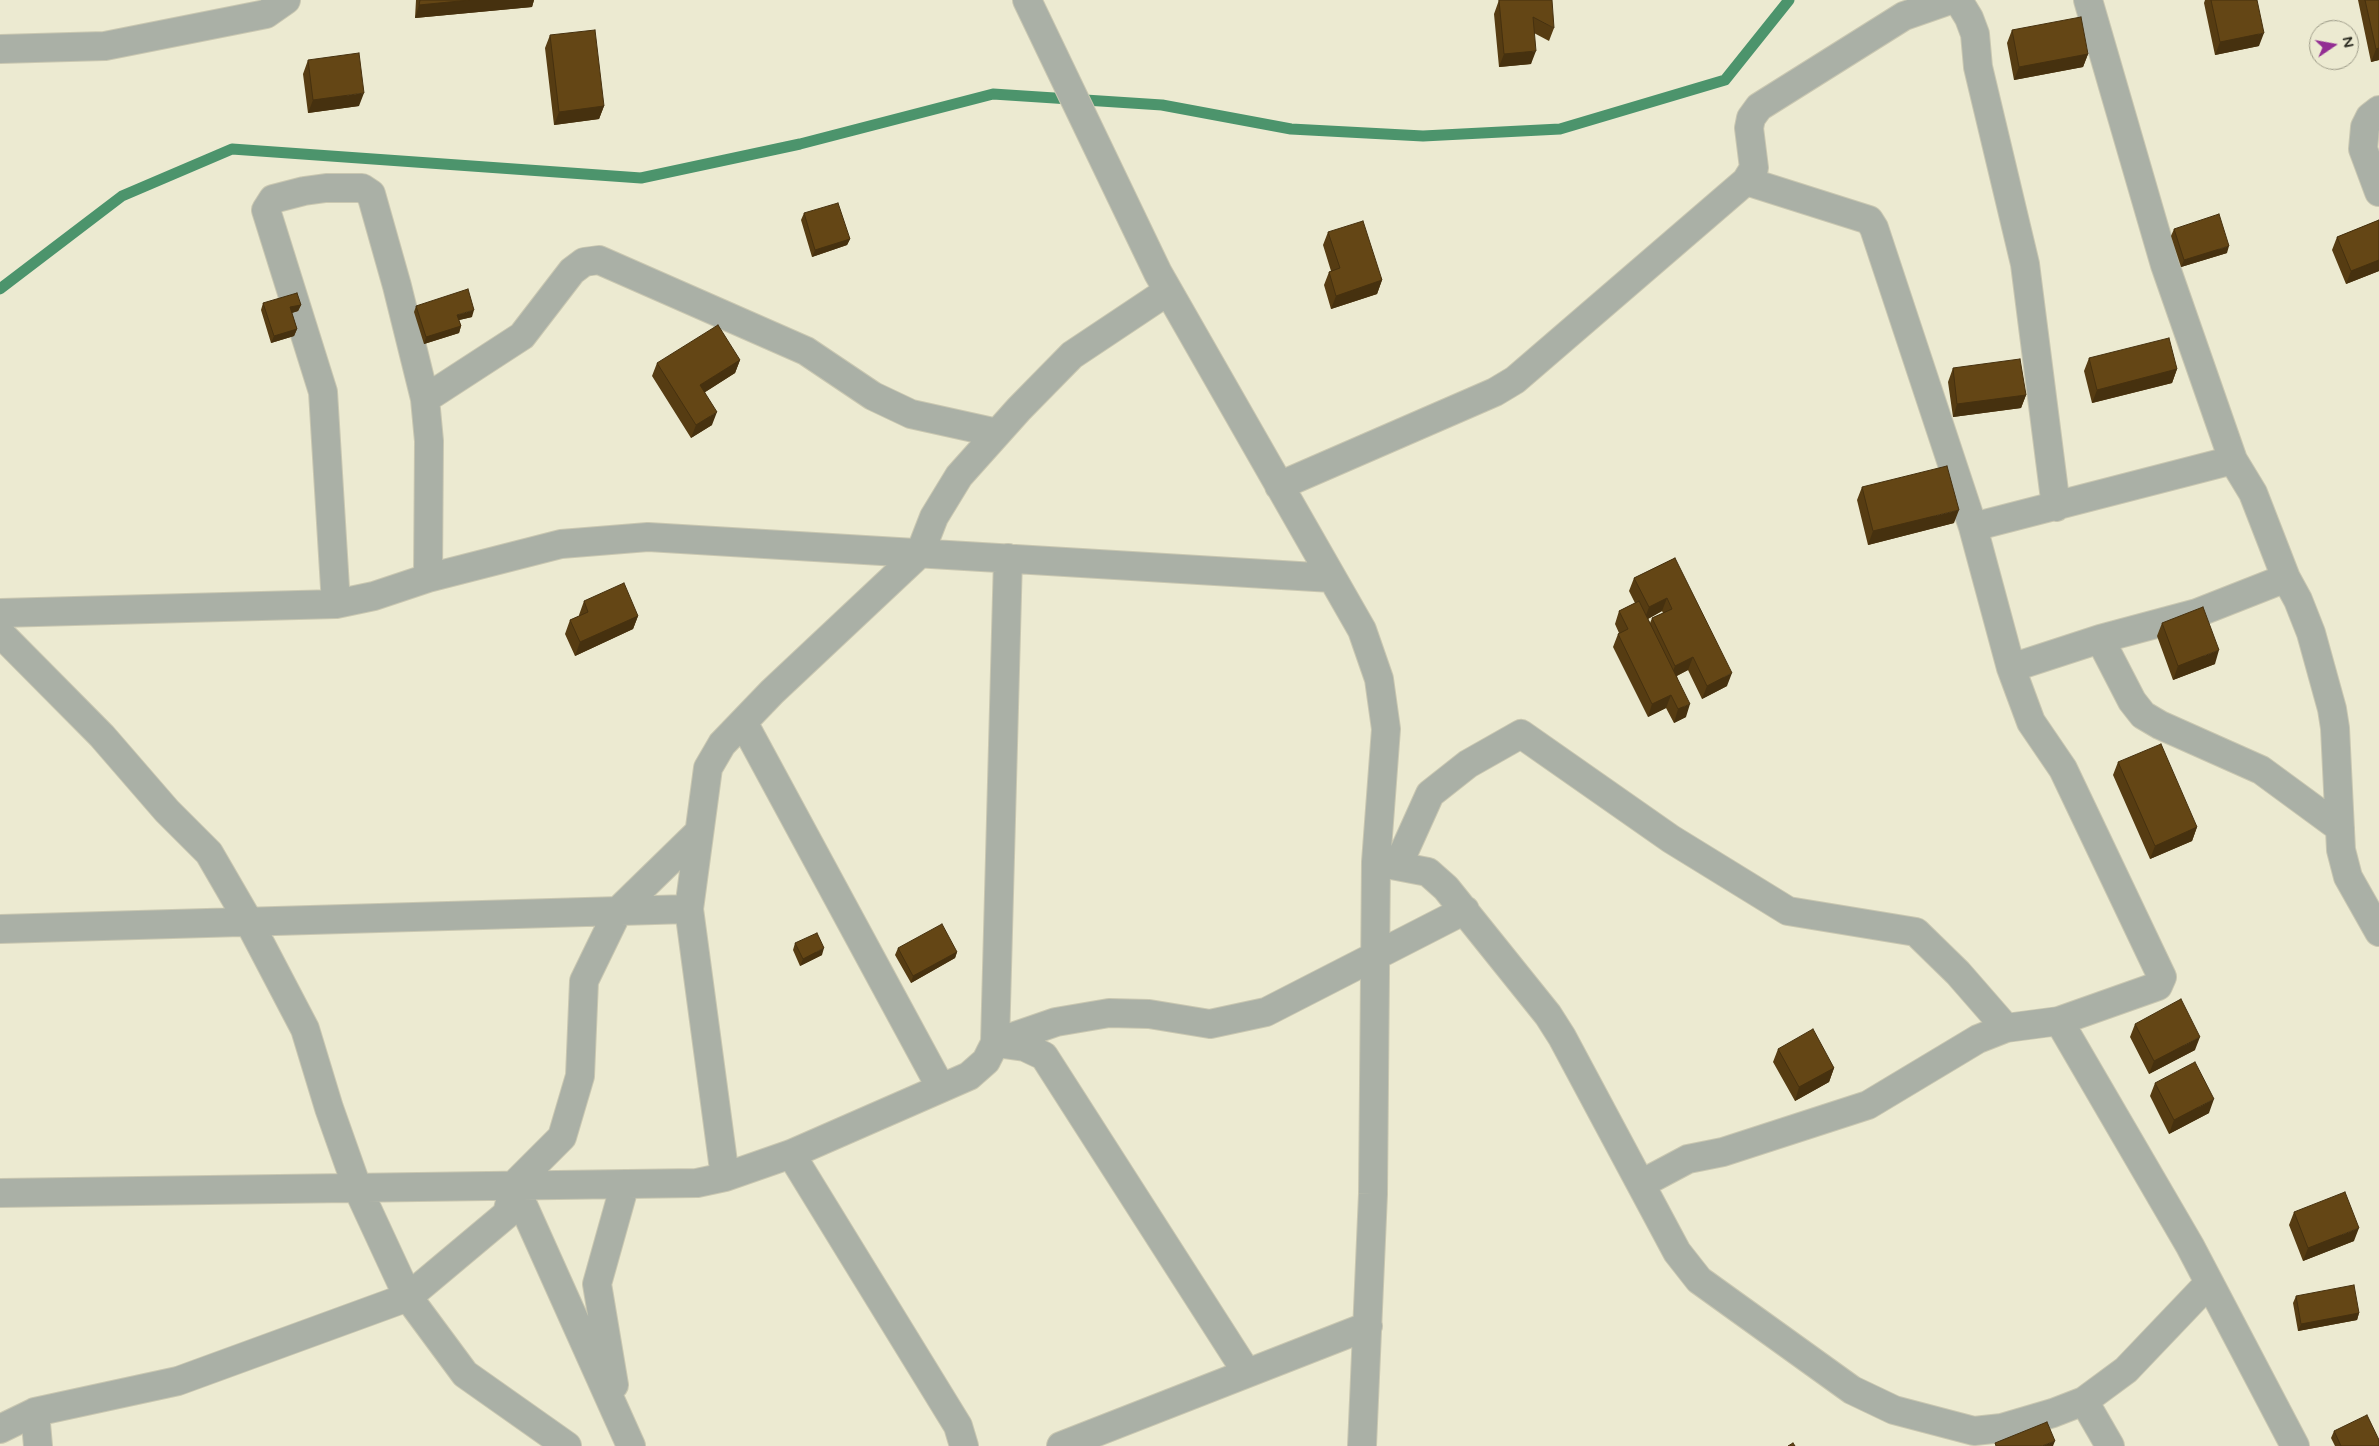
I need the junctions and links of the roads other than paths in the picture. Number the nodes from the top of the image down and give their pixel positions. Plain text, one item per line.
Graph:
1 (286, 0) edge
2 (1027, 0) edge
3 (1950, 0) edge
4 (1958, 0) edge
5 (2088, 0) edge
6 (0, 49) edge
7 (2379, 110) edge
8 (1746, 180) junction
9 (2379, 192) edge
10 (1168, 291) junction
11 (425, 399) junction
12 (997, 433) junction
13 (2233, 460) junction
14 (1279, 486) junction
15 (2056, 507) junction
16 (1973, 527) junction
17 (920, 553) junction
18 (1008, 558) junction
19 (428, 578) junction
20 (1332, 578) junction
21 (2286, 578) junction
22 (336, 604) junction
23 (0, 613) edge
24 (0, 633) edge
25 (2100, 639) junction
26 (2011, 668) junction
27 (743, 722) junction
28 (2340, 828) junction
29 (698, 833) junction
30 (1387, 864) junction
31 (689, 909) junction
32 (1465, 910) junction
33 (618, 912) junction
34 (249, 922) junction
35 (0, 929) edge
36 (2379, 932) edge
37 (1375, 956) junction
38 (2059, 1021) junction
39 (2006, 1028) junction
40 (995, 1043) junction
41 (941, 1088) junction
42 (791, 1154) junction
43 (725, 1177) junction
44 (625, 1184) junction
45 (1641, 1184) junction
46 (514, 1185) junction
47 (357, 1187) junction
48 (0, 1193) edge
49 (2208, 1284) junction
50 (408, 1297) junction
51 (1368, 1326) junction
52 (1247, 1373) junction
53 (2084, 1401) junction
54 (35, 1412) junction
55 (0, 1429) edge
56 (626, 1435) edge
57 (38, 1446) edge
58 (567, 1446) edge
59 (964, 1446) edge
60 (1061, 1446) edge
61 (1362, 1446) edge
62 (2110, 1446) edge
63 (2295, 1446) edge

1 - 6 street
2 - 10 street
3 - 8 street
4 - 15 street
5 - 13 street
7 - 9 street
8 - 14 street
8 - 16 street
10 - 12 street
10 - 14 street
11 - 12 street
11 - 19 street
11 - 22 street
12 - 17 street
13 - 15 street
13 - 21 street
14 - 20 street
15 - 16 street
16 - 26 street
17 - 18 street
17 - 19 street
17 - 27 street
18 - 20 street
18 - 40 street
19 - 22 street
20 - 30 street
21 - 25 street
21 - 28 street
22 - 23 street
24 - 34 street
25 - 26 street
25 - 28 street
26 - 38 street
27 - 29 street
27 - 41 street
28 - 36 street
29 - 31 street
29 - 33 street
30 - 32 street
30 - 37 street
30 - 39 street
31 - 33 street
31 - 43 street
32 - 37 street
32 - 45 street
33 - 34 street
33 - 46 street
34 - 35 street
34 - 47 street
37 - 40 street
37 - 51 street
38 - 39 street
38 - 49 street
39 - 45 street
40 - 41 street
40 - 52 street
41 - 42 street
42 - 43 street
42 - 59 street
43 - 44 street
44 - 46 street
44 - 56 street
45 - 53 street
46 - 47 street
46 - 50 street
46 - 56 street
47 - 48 street
47 - 50 street
49 - 53 street
49 - 63 street
50 - 54 street
50 - 58 street
51 - 52 street
51 - 61 street
52 - 60 street
53 - 62 street
54 - 55 street
54 - 57 street

